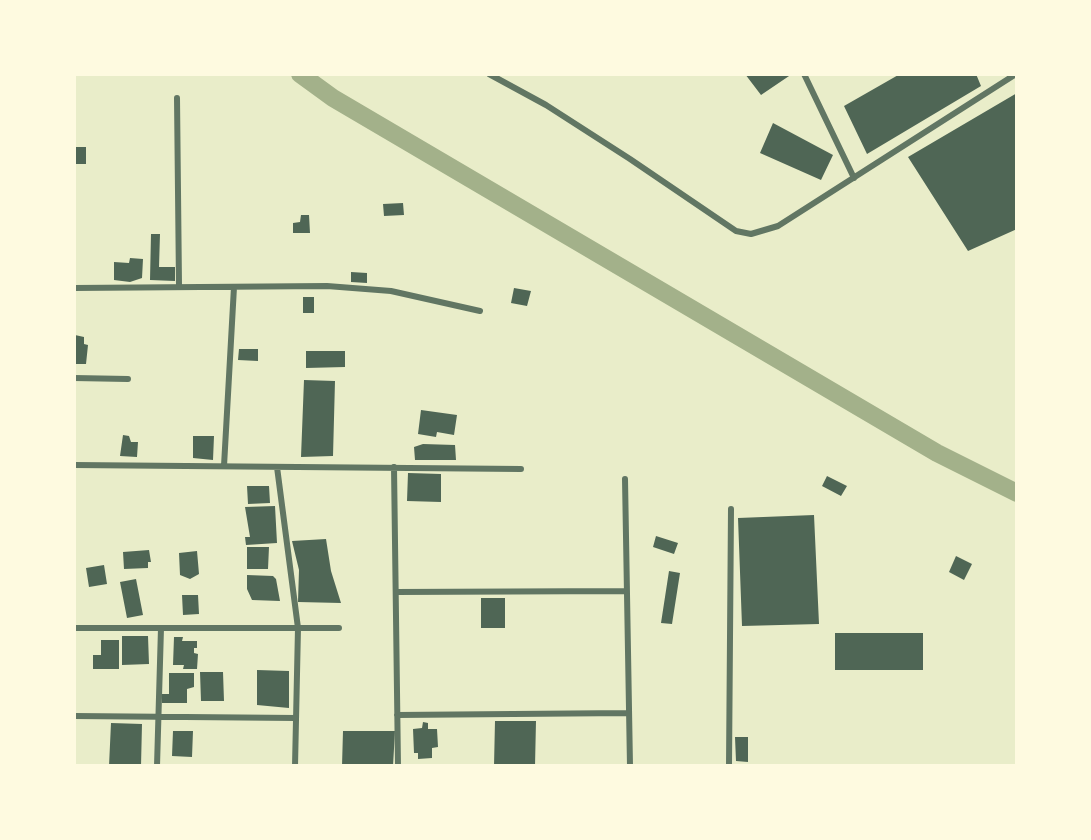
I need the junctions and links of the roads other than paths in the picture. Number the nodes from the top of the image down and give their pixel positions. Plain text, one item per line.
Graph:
1 (489, 74) edge
2 (804, 74) edge
3 (1016, 74) edge
4 (177, 98) dead end
5 (854, 178) junction
6 (179, 285) junction
7 (234, 287) junction
8 (74, 288) edge
9 (480, 311) dead end
10 (74, 378) edge
11 (128, 379) dead end
12 (74, 465) edge
13 (224, 466) junction
14 (277, 467) junction
15 (394, 467) junction
16 (521, 469) dead end
17 (625, 479) dead end
18 (731, 509) dead end
19 (627, 591) junction
20 (396, 592) junction
21 (74, 628) edge
22 (161, 628) junction
23 (298, 628) junction
24 (339, 628) dead end
25 (629, 713) junction
26 (397, 715) junction
27 (74, 716) edge
28 (157, 717) junction
29 (296, 718) junction
30 (157, 766) edge
31 (295, 766) edge
32 (398, 766) edge
33 (630, 766) edge
34 (729, 766) edge

1 - 5 street
2 - 5 street
3 - 5 street
4 - 6 street
6 - 7 street
6 - 8 street
7 - 9 street
7 - 13 street
10 - 11 street
12 - 13 street
13 - 14 street
14 - 15 street
14 - 23 street
15 - 16 street
15 - 20 street
17 - 19 street
18 - 34 street
19 - 20 street
19 - 25 street
20 - 26 street
21 - 22 street
22 - 23 street
22 - 28 street
23 - 24 street
23 - 29 street
25 - 26 street
25 - 33 street
26 - 32 street
27 - 28 street
28 - 29 street
28 - 30 street
29 - 31 street

